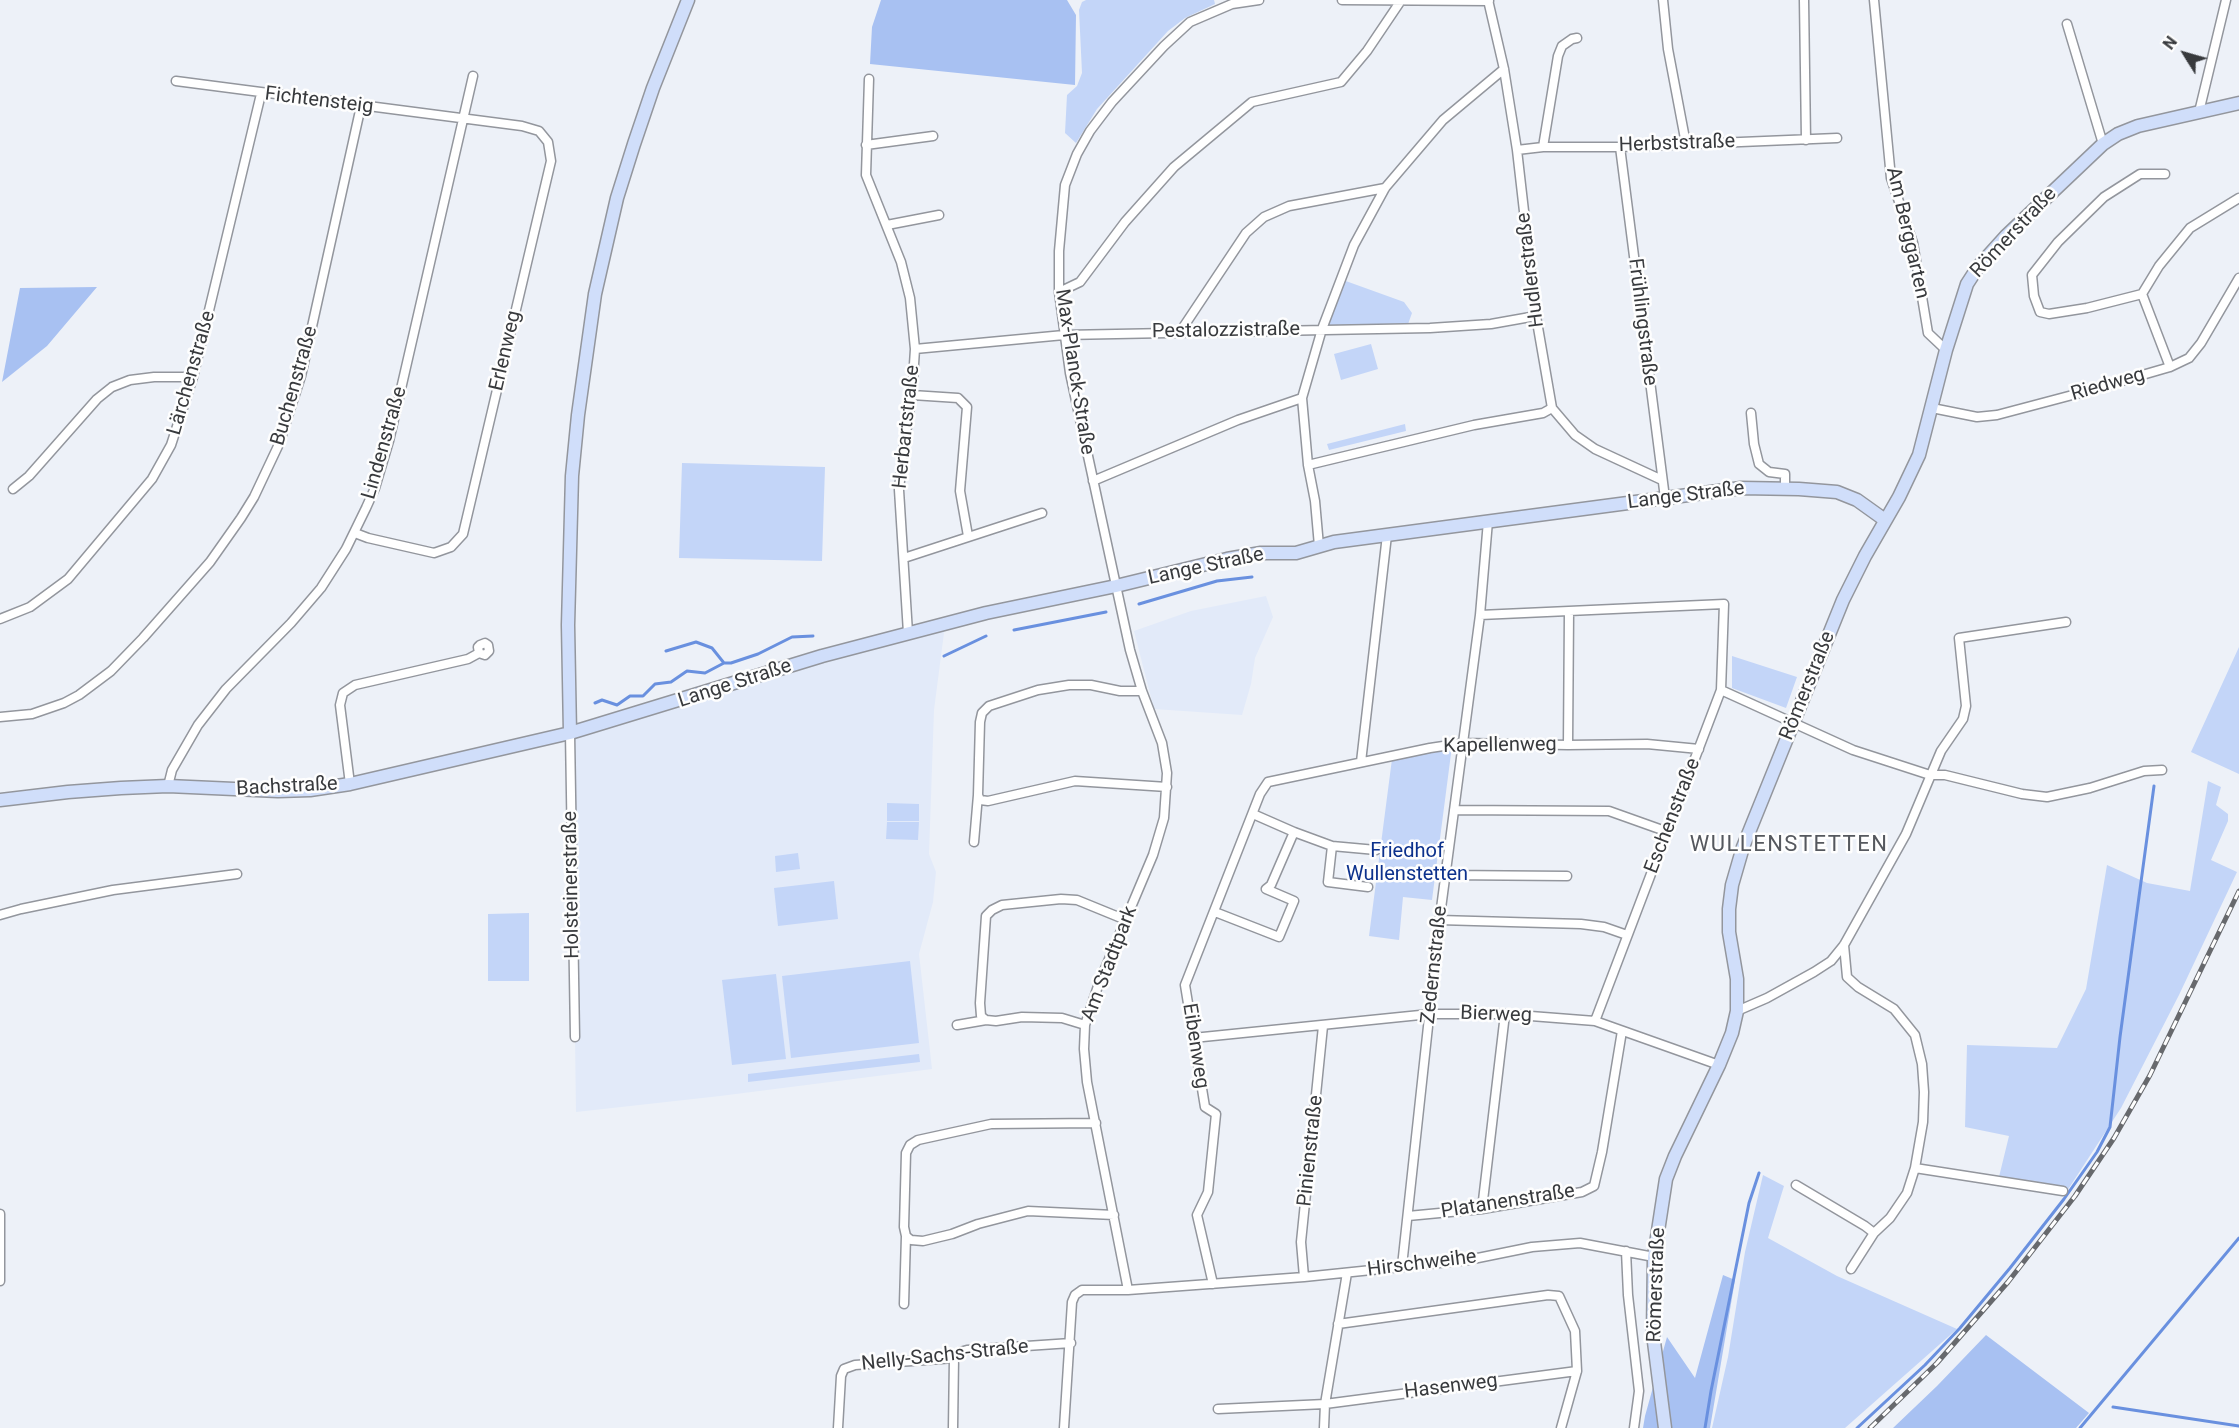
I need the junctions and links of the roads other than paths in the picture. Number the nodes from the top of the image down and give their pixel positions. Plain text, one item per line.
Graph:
1 (688, 0) edge
2 (1259, 0) edge
3 (1342, 0) edge
4 (1663, 0) edge
5 (1804, 0) edge
6 (1874, 0) edge
7 (2226, 0) edge
8 (1489, 1) edge
9 (1400, 2) junction
10 (2067, 24) dead end
11 (1577, 38) dead end
12 (1504, 69) junction
13 (472, 76) dead end
14 (869, 80) dead end
15 (176, 81) dead end
16 (261, 94) junction
17 (2239, 103) edge
18 (361, 106) junction
19 (2199, 112) junction
20 (462, 119) junction
21 (933, 136) dead end
22 (1837, 138) dead end
23 (1806, 140) junction
24 (1686, 144) junction
25 (2103, 144) junction
26 (866, 146) junction
27 (1542, 147) junction
28 (1620, 147) junction
29 (1517, 150) junction
30 (2165, 174) dead end
31 (1385, 188) junction
32 (2239, 198) edge
33 (939, 215) dead end
34 (887, 225) junction
35 (2239, 278) edge
36 (1059, 292) junction
37 (2142, 294) junction
38 (1536, 316) junction
39 (1322, 329) junction
40 (1180, 332) junction
41 (1064, 335) junction
42 (915, 349) junction
43 (1946, 350) junction
44 (2170, 367) junction
45 (193, 377) junction
46 (912, 395) junction
47 (1302, 399) junction
48 (1552, 408) junction
49 (1932, 408) junction
50 (1751, 413) dead end
51 (1308, 465) junction
52 (1662, 480) junction
53 (1093, 481) junction
54 (1785, 488) junction
55 (13, 489) dead end
56 (1665, 498) junction
57 (1042, 513) dead end
58 (1488, 520) junction
59 (1885, 520) junction
60 (355, 533) junction
61 (1387, 535) junction
62 (968, 536) junction
63 (1319, 546) junction
64 (904, 558) junction
65 (1116, 586) junction
66 (1569, 612) junction
67 (1480, 615) junction
68 (0, 619) edge
69 (2066, 622) dead end
70 (908, 633) junction
71 (479, 653) dead end
72 (1142, 690) junction
73 (1721, 690) junction
74 (0, 717) edge
75 (1793, 723) junction
76 (570, 734) junction
77 (1463, 743) junction
78 (1568, 745) junction
79 (1699, 749) junction
80 (1360, 762) junction
81 (2162, 770) dead end
82 (1930, 775) junction
83 (1268, 783) joint
84 (350, 784) junction
85 (168, 786) junction
86 (1167, 787) junction
87 (978, 795) junction
88 (0, 800) edge
89 (1454, 810) junction
90 (1253, 814) junction
91 (1294, 832) junction
92 (1668, 832) junction
93 (974, 842) dead end
94 (1332, 846) junction
95 (1376, 850) dead end
96 (237, 874) dead end
97 (1445, 875) junction
98 (1567, 876) dead end
99 (1368, 887) dead end
100 (1215, 912) junction
101 (0, 915) edge
102 (1126, 920) junction
103 (1439, 920) junction
104 (1627, 935) junction
105 (1844, 945) junction
106 (1737, 1011) junction
107 (1430, 1014) junction
108 (1505, 1014) junction
109 (986, 1020) junction
110 (1595, 1022) junction
111 (957, 1025) dead end
112 (1085, 1025) junction
113 (1323, 1026) junction
114 (1622, 1031) junction
115 (575, 1037) dead end
116 (1193, 1038) junction
117 (1719, 1065) junction
118 (1096, 1123) junction
119 (1915, 1168) junction
120 (1796, 1185) dead end
121 (2063, 1191) dead end
122 (1482, 1209) junction
123 (0, 1214) edge
124 (1113, 1215) junction
125 (1408, 1216) junction
126 (1874, 1233) junction
127 (906, 1236) junction
128 (1626, 1251) junction
129 (1654, 1257) junction
130 (3, 1264) edge
131 (1402, 1266) junction
132 (1851, 1269) dead end
133 (1347, 1273) junction
134 (1304, 1276) junction
135 (0, 1281) edge
136 (1213, 1284) junction
137 (1128, 1290) junction
138 (904, 1304) dead end
139 (1338, 1324) junction
140 (1071, 1343) junction
141 (954, 1358) junction
142 (1577, 1371) junction
143 (1325, 1404) junction
144 (1218, 1409) dead end
145 (838, 1428) edge
146 (953, 1428) edge
147 (1064, 1428) edge
148 (1324, 1428) edge
149 (1562, 1428) edge
150 (1634, 1428) edge
151 (1665, 1428) edge

1 - 76 street
2 - 36 street, Max-Planck-Straße
3 - 9 street
4 - 24 street
5 - 23 street
6 - 43 street, Am Berggarten
7 - 19 street
8 - 9 street
8 - 12 street, Hudlerstraße
9 - 36 street
10 - 25 street
11 - 27 street
12 - 29 street, Hudlerstraße
12 - 31 street
13 - 20 street, Lindenstraße
14 - 26 street, Herbartstraße
15 - 16 street, Fichtensteig
16 - 18 street, Fichtensteig
16 - 45 street, Lärchenstraße
17 - 19 street, Römerstraße
18 - 20 street, Fichtensteig
18 - 74 street, Buchenstraße
19 - 25 street, Römerstraße
20 - 60 street, Lindenstraße
20 - 60 street, Erlenweg
21 - 26 street
22 - 23 street, Herbststraße
23 - 24 street, Herbststraße
24 - 28 street, Herbststraße
25 - 43 street, Römerstraße
26 - 34 street, Herbartstraße
27 - 28 street, Herbststraße
27 - 29 street, Herbststraße
28 - 52 street, Frühlingstraße
29 - 38 street, Hudlerstraße
30 - 37 street
31 - 39 street
31 - 40 street
32 - 37 street
33 - 34 street
34 - 42 street, Herbartstraße
35 - 44 street, Riedweg
36 - 41 street, Max-Planck-Straße
37 - 44 street
38 - 39 street, Pestalozzistraße
38 - 48 street, Hudlerstraße
39 - 40 street, Pestalozzistraße
39 - 47 street
40 - 41 street, Pestalozzistraße
41 - 42 street, Pestalozzistraße
41 - 53 street, Max-Planck-Straße
42 - 46 street, Herbartstraße
43 - 49 street, Römerstraße
44 - 49 street, Riedweg
45 - 55 street
45 - 68 street, Lärchenstraße
46 - 62 street
46 - 64 street, Herbartstraße
47 - 51 street
47 - 53 street
48 - 51 street
48 - 52 street
49 - 59 street, Römerstraße
50 - 54 street
51 - 63 street
52 - 56 street, Frühlingstraße
53 - 65 street, Max-Planck-Straße
54 - 56 street, Lange Straße
54 - 59 street, Lange Straße
56 - 58 street, Lange Straße
57 - 62 street
58 - 61 street, Lange Straße
58 - 67 street, Zedernstraße
59 - 75 street, Römerstraße
60 - 85 street, Lindenstraße
61 - 63 street, Lange Straße
61 - 80 street
62 - 64 street
63 - 65 street, Lange Straße
64 - 70 street, Herbartstraße
65 - 70 street, Lange Straße
65 - 72 street, Am Stadtpark
66 - 67 street
66 - 73 street, Eschenstraße
66 - 78 street
67 - 77 street, Zedernstraße
69 - 82 street
70 - 76 street, Lange Straße
71 - 84 street
72 - 86 street, Am Stadtpark
72 - 87 street
73 - 75 street
73 - 79 street, Eschenstraße
75 - 82 street
75 - 106 street, Römerstraße
76 - 84 street, Bachstraße
76 - 115 street, Holsteinerstraße
77 - 78 street, Kapellenweg
77 - 80 street, Kapellenweg
77 - 89 street, Zedernstraße
78 - 79 street, Kapellenweg
79 - 92 street, Eschenstraße
80 - 83 street, Kapellenweg
81 - 82 street
82 - 105 street
83 - 90 street, Eibenweg
84 - 85 street, Bachstraße
85 - 88 street, Bachstraße
86 - 87 street
86 - 102 street, Am Stadtpark
87 - 93 street
89 - 92 street
89 - 97 street, Zedernstraße
90 - 91 street
90 - 100 street, Eibenweg
91 - 94 street
91 - 100 street
92 - 104 street, Eschenstraße
94 - 95 street
94 - 99 street
96 - 101 street
97 - 98 street
97 - 103 street, Zedernstraße
100 - 116 street, Eibenweg
102 - 109 street
102 - 112 street, Am Stadtpark
103 - 104 street
103 - 107 street, Zedernstraße
104 - 110 street, Eschenstraße
105 - 106 street
105 - 119 street
106 - 117 street, Römerstraße
107 - 108 street, Bierweg
107 - 113 street, Bierweg
107 - 125 street, Zedernstraße
108 - 110 street, Bierweg
108 - 122 street
109 - 111 street
109 - 112 street
110 - 114 street, Bierweg
112 - 118 street, Am Stadtpark
113 - 116 street, Bierweg
113 - 134 street, Pinienstraße
114 - 117 street, Bierweg
114 - 122 street, Platanenstraße
116 - 136 street, Eibenweg
117 - 129 street, Römerstraße
118 - 124 street, Am Stadtpark
118 - 127 street
119 - 121 street
119 - 126 street
120 - 126 street
122 - 125 street, Platanenstraße
123 - 130 street
124 - 127 street
124 - 137 street, Am Stadtpark
125 - 131 street, Zedernstraße
126 - 132 street
127 - 138 street
128 - 129 street, Hirschweihe
128 - 131 street, Hirschweihe
128 - 150 street
129 - 151 street, Römerstraße
130 - 135 street
131 - 133 street, Hirschweihe
133 - 134 street, Hirschweihe
133 - 139 street
134 - 136 street, Hirschweihe
136 - 137 street, Hirschweihe
137 - 140 street
139 - 142 street
139 - 143 street
140 - 141 street, Nelly-Sachs-Straße
140 - 147 street
141 - 145 street, Nelly-Sachs-Straße
141 - 146 street
142 - 143 street, Hasenweg
142 - 149 street
143 - 144 street, Hasenweg
143 - 148 street

